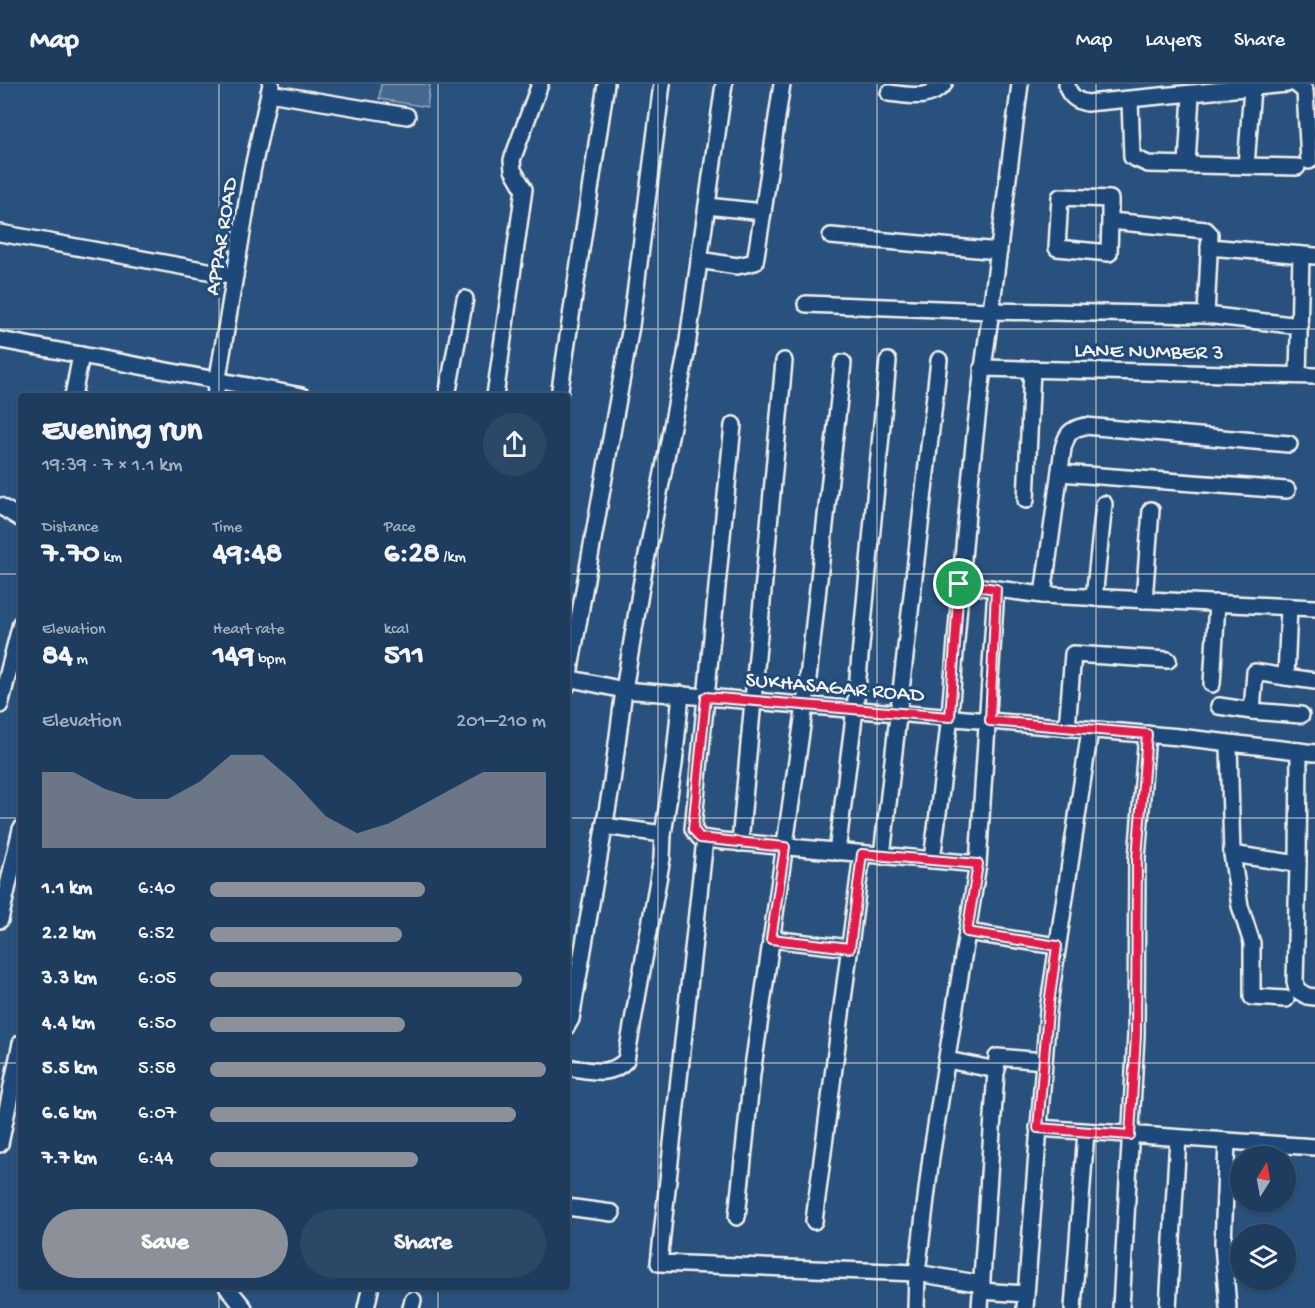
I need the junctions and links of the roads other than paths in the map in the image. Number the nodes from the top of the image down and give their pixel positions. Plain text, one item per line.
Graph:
1 (540, 84) edge
2 (606, 84) edge
3 (662, 84) edge
4 (724, 84) edge
5 (782, 84) edge
6 (944, 84) edge
7 (1020, 84) edge
8 (1066, 84) edge
9 (1287, 84) edge
10 (1296, 84) edge
11 (270, 88) edge
12 (1252, 88) junction
13 (889, 93) dead end
14 (1191, 95) junction
15 (1130, 100) junction
16 (406, 116) dead end
17 (1187, 164) junction
18 (1246, 166) junction
19 (707, 206) junction
20 (763, 212) junction
21 (1110, 221) junction
22 (0, 233) edge
23 (831, 236) dead end
24 (1209, 247) junction
25 (999, 252) junction
26 (1308, 256) edge
27 (699, 260) junction
28 (235, 276) junction
29 (465, 300) dead end
30 (806, 304) dead end
31 (991, 311) junction
32 (1206, 315) junction
33 (1300, 326) junction
34 (0, 340) edge
35 (81, 355) junction
36 (939, 360) dead end
37 (784, 361) dead end
38 (888, 361) dead end
39 (843, 363) dead end
40 (982, 368) junction
41 (1032, 369) junction
42 (1298, 375) junction
43 (1315, 376) edge
44 (218, 379) junction
45 (74, 393) edge
46 (216, 393) edge
47 (287, 393) edge
48 (448, 393) edge
49 (495, 393) edge
50 (559, 393) edge
51 (734, 425) dead end
52 (1289, 444) dead end
53 (1060, 473) junction
54 (1287, 490) dead end
55 (1026, 500) dead end
56 (1104, 504) dead end
57 (0, 506) edge
58 (1151, 510) dead end
59 (18, 517) edge
60 (959, 584) junction
61 (996, 589) junction
62 (1043, 595) junction
63 (1094, 598) junction
64 (1144, 600) junction
65 (1217, 603) junction
66 (1289, 607) junction
67 (1315, 609) edge
68 (18, 635) edge
69 (1168, 660) dead end
70 (570, 663) edge
71 (1286, 677) junction
72 (570, 681) edge
73 (1315, 681) edge
74 (1212, 684) dead end
75 (624, 690) junction
76 (681, 694) junction
77 (706, 697) junction
78 (753, 701) junction
79 (0, 705) edge
80 (805, 705) junction
81 (1219, 706) dead end
82 (855, 710) junction
83 (1252, 711) junction
84 (897, 713) junction
85 (1301, 715) dead end
86 (950, 717) junction
87 (990, 721) junction
88 (1067, 728) junction
89 (1090, 730) junction
90 (1147, 734) junction
91 (1229, 745) junction
92 (1299, 751) junction
93 (1315, 753) edge
94 (1299, 789) junction
95 (1315, 790) edge
96 (604, 826) junction
97 (663, 834) junction
98 (705, 838) junction
99 (18, 842) edge
100 (740, 843) junction
101 (785, 847) junction
102 (837, 852) junction
103 (862, 854) junction
104 (1232, 854) junction
105 (882, 856) junction
106 (932, 860) junction
107 (978, 864) junction
108 (1298, 864) junction
109 (0, 920) edge
110 (967, 932) junction
111 (771, 939) junction
112 (1057, 946) junction
113 (850, 948) junction
114 (1315, 997) edge
115 (1286, 999) dead end
116 (570, 1021) edge
117 (18, 1060) edge
118 (947, 1060) junction
119 (1044, 1061) junction
120 (570, 1067) edge
121 (997, 1070) junction
122 (1038, 1128) junction
123 (1086, 1131) junction
124 (1130, 1135) junction
125 (1178, 1138) junction
126 (1227, 1142) junction
127 (0, 1144) edge
128 (1315, 1147) edge
129 (570, 1207) edge
130 (612, 1213) dead end
131 (737, 1217) dead end
132 (814, 1221) dead end
133 (917, 1273) junction
134 (982, 1288) junction
135 (229, 1290) edge
136 (370, 1290) dead end
137 (1026, 1301) edge
138 (244, 1308) edge
139 (366, 1308) edge
140 (916, 1308) edge
141 (980, 1308) edge
142 (1073, 1308) edge
143 (1121, 1308) edge
144 (1168, 1308) edge
145 (1228, 1308) edge

1 - 49 street
2 - 50 street
3 - 70 street
4 - 19 street
5 - 20 street
6 - 13 street
7 - 25 street
8 - 15 street
9 - 12 street
10 - 18 street
11 - 16 street
11 - 28 street, APPAR ROAD
12 - 14 street
12 - 18 street
14 - 15 street
14 - 17 street
15 - 17 street
17 - 18 street
19 - 20 street
19 - 27 street
20 - 27 street
21 - 21 street
21 - 24 street
22 - 28 street
23 - 25 street
24 - 26 street
24 - 32 street
25 - 31 street
26 - 33 street
27 - 75 street
28 - 44 street, APPAR ROAD
29 - 48 street
30 - 31 street
31 - 32 street
31 - 40 street
32 - 33 street
33 - 42 street
34 - 35 street
35 - 44 street
35 - 45 street
36 - 84 street
37 - 78 street
38 - 82 street
39 - 80 street
40 - 41 street, LANE NUMBER 3
40 - 60 street
41 - 42 street, LANE NUMBER 3
41 - 55 street
42 - 43 street, LANE NUMBER 3
44 - 46 street, APPAR ROAD
44 - 47 street
51 - 77 street
52 - 53 street
53 - 54 street
53 - 62 street
56 - 63 street
57 - 59 street
58 - 64 street
60 - 61 street
60 - 86 street
61 - 62 street
61 - 87 street
62 - 63 street
63 - 64 street
64 - 65 street
65 - 66 street
65 - 74 street
66 - 67 street
66 - 71 street
68 - 79 street
69 - 88 street
71 - 73 street
71 - 83 street
72 - 75 street, SUKHASAGAR ROAD
75 - 76 street, SUKHASAGAR ROAD
75 - 96 street
76 - 77 street, SUKHASAGAR ROAD
76 - 97 street
77 - 78 street, SUKHASAGAR ROAD
77 - 98 street
78 - 80 street, SUKHASAGAR ROAD
78 - 100 street
80 - 82 street, SUKHASAGAR ROAD
80 - 101 street
81 - 83 street
82 - 84 street, SUKHASAGAR ROAD
82 - 102 street
83 - 85 street
84 - 86 street, SUKHASAGAR ROAD
84 - 105 street
86 - 87 street, SUKHASAGAR ROAD
86 - 106 street
87 - 88 street, SUKHASAGAR ROAD
87 - 107 street
88 - 89 street, SUKHASAGAR ROAD
89 - 90 street, SUKHASAGAR ROAD
89 - 112 street
90 - 91 street, SUKHASAGAR ROAD
90 - 124 street
91 - 92 street, SUKHASAGAR ROAD
91 - 104 street
92 - 93 street, SUKHASAGAR ROAD
92 - 94 street
94 - 95 street
94 - 108 street
96 - 97 street
96 - 116 street
97 - 120 street
98 - 100 street
98 - 133 street
99 - 109 street
100 - 101 street
101 - 102 street
101 - 111 street
102 - 103 street
103 - 105 street
103 - 113 street
104 - 108 street
104 - 115 street
105 - 106 street
106 - 107 street
107 - 110 street
108 - 114 street
110 - 112 street
110 - 118 street
111 - 113 street
111 - 131 street
112 - 119 street
113 - 132 street
117 - 127 street
118 - 121 street
118 - 133 street
119 - 121 street
119 - 122 street
121 - 134 street
122 - 123 street
122 - 137 street
123 - 124 street
123 - 142 street
124 - 125 street
124 - 143 street
125 - 126 street
125 - 144 street
126 - 128 street
126 - 145 street
129 - 130 street
133 - 134 street
133 - 140 street
134 - 137 street
134 - 141 street
135 - 138 street
136 - 139 street

